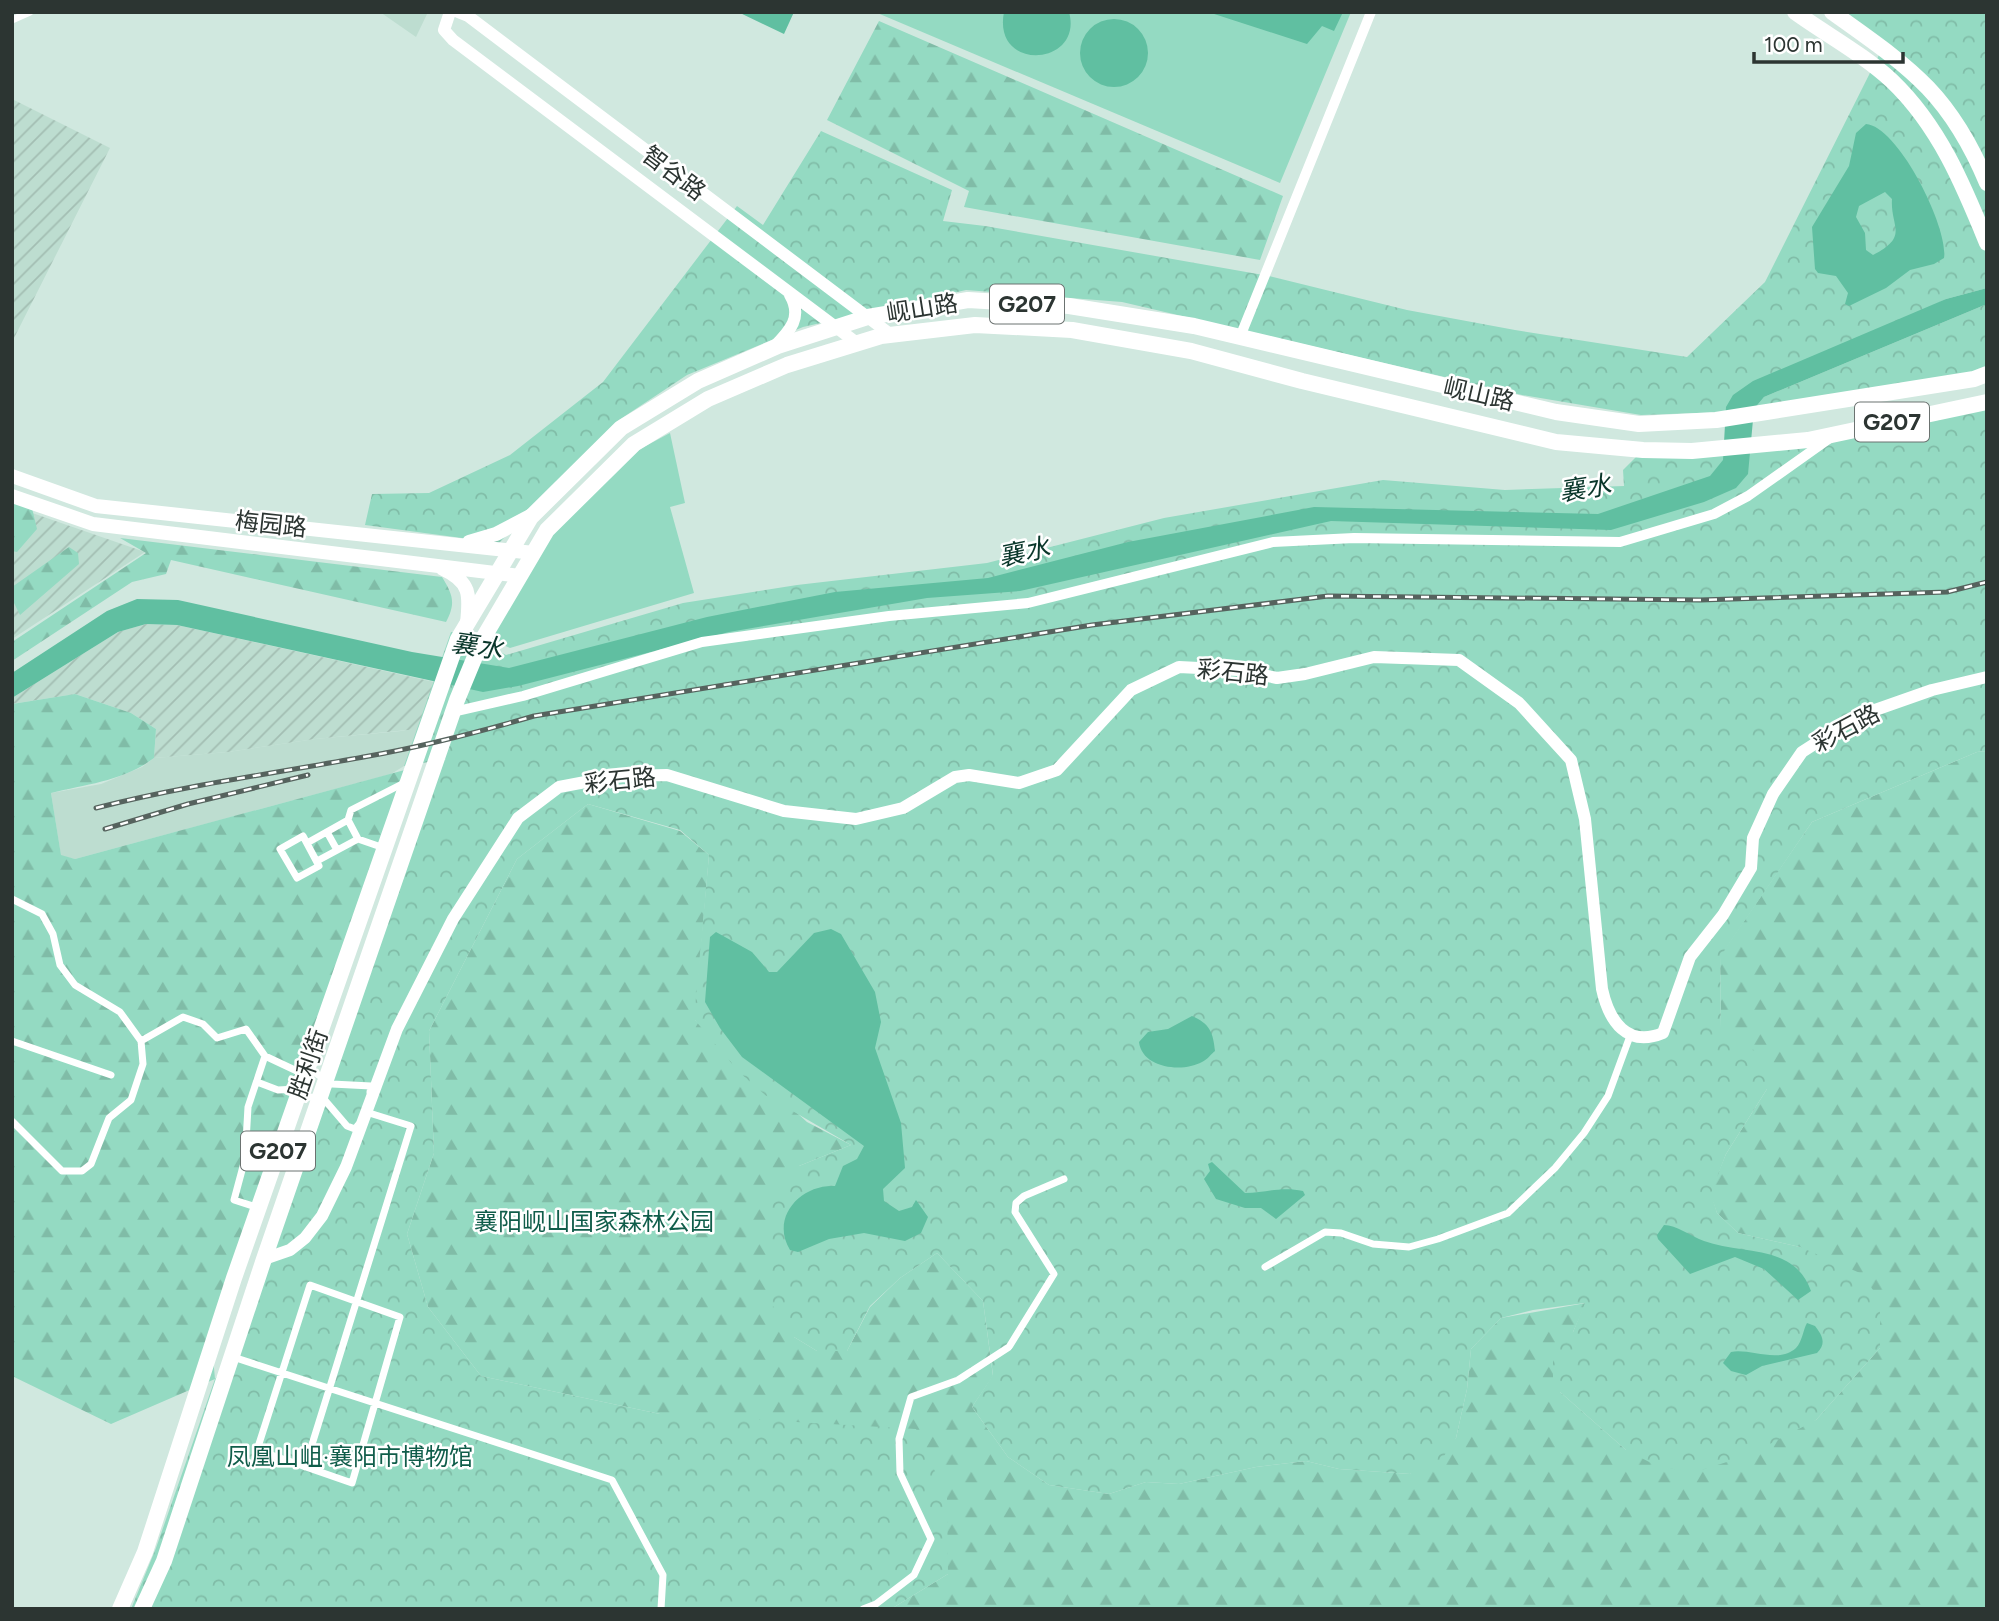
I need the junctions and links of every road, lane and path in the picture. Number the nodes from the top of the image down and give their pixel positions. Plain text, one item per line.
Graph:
1 (30, 12) edge
2 (1371, 12) edge
3 (1795, 12) edge
4 (1832, 12) edge
5 (452, 13) edge
6 (12, 20) edge
7 (1987, 183) edge
8 (1987, 243) edge
9 (787, 288) junction
10 (851, 305) junction
11 (927, 306) junction
12 (868, 317) junction
13 (839, 328) junction
14 (890, 334) junction
15 (1240, 337) junction
16 (857, 342) junction
17 (773, 348) junction
18 (1983, 374) edge
19 (1987, 402) edge
20 (1837, 434) junction
21 (12, 476) edge
22 (12, 496) edge
23 (535, 514) junction
24 (462, 544) junction
25 (512, 549) junction
26 (534, 553) junction
27 (432, 564) junction
28 (498, 572) junction
29 (520, 576) junction
30 (467, 625) junction
31 (458, 640) joint
32 (481, 642) joint
33 (1987, 677) edge
34 (455, 706) junction
35 (407, 782) junction
36 (348, 820) junction
37 (327, 832) junction
38 (358, 839) junction
39 (307, 843) junction
40 (384, 848) junction
41 (337, 850) junction
42 (317, 861) junction
43 (12, 899) edge
44 (1630, 1036) junction
45 (12, 1041) edge
46 (141, 1041) junction
47 (265, 1056) junction
48 (111, 1075) dead end
49 (257, 1082) junction
50 (332, 1084) junction
51 (326, 1100) junction
52 (367, 1110) junction
53 (12, 1121) edge
54 (1064, 1179) dead end
55 (258, 1208) junction
56 (264, 1259) junction
57 (1265, 1267) dead end
58 (355, 1302) junction
59 (233, 1357) junction
60 (282, 1371) junction
61 (329, 1388) junction
62 (376, 1403) junction
63 (305, 1467) junction
64 (120, 1609) edge
65 (142, 1609) edge
66 (661, 1609) edge
67 (863, 1609) edge

1 - 6 street
2 - 15 street
3 - 8 main road
4 - 7 main road
5 - 9 street, 智谷路
5 - 10 street, 智谷路
9 - 13 street, 智谷路
9 - 17 street
10 - 11 street
10 - 12 street, 智谷路
11 - 12 main road, 岘山路 / G207
11 - 15 main road, 岘山路 / G207
12 - 13 main road, 岘山路 / G207
12 - 14 street, 智谷路
13 - 16 street, 智谷路
13 - 17 main road, 岘山路 / G207
14 - 16 main road, 岘山路 / G207
14 - 20 main road, 岘山路 / G207
15 - 18 main road, 岘山路 / G207
16 - 26 main road, 岘山路 / G207
17 - 23 main road, 岘山路 / G207
19 - 20 main road, G207
20 - 34 street
21 - 24 main road, 梅园路
22 - 27 main road, 梅园路
23 - 24 main road
23 - 25 main road, 岘山路 / G207
24 - 25 main road, 梅园路
25 - 26 main road, 梅园路
25 - 28 main road, 岘山路 / G207
26 - 29 main road, 岘山路 / G207
27 - 28 main road, 梅园路
27 - 30 main road
28 - 29 main road, 梅园路
28 - 30 main road, 岘山路 / G207
29 - 32 main road, 岘山路 / G207
30 - 31 main road, 岘山路 / G207
31 - 35 main road, 胜利街 / G207
32 - 34 main road, 胜利街
33 - 44 street, 彩石路
34 - 56 main road, 胜利街 / G207
35 - 36 street
35 - 40 main road, 胜利街 / G207
36 - 37 street
36 - 38 street
37 - 39 street
37 - 41 street
38 - 40 street
38 - 41 street
39 - 42 street
39 - 42 street
40 - 55 main road, 胜利街 / G207
41 - 42 street
43 - 46 street
44 - 52 street, 彩石路
44 - 57 street
45 - 48 street
46 - 47 street
46 - 53 street
47 - 49 street
47 - 50 street
49 - 51 street
49 - 55 street
50 - 51 street
50 - 52 street
51 - 52 street
52 - 56 street, 彩石路
52 - 58 street
54 - 67 street
55 - 64 main road, 胜利街 / G207
56 - 59 main road, 胜利街 / G207
58 - 60 street
58 - 61 street
58 - 62 street
59 - 60 street
59 - 65 main road, 胜利街 / G207
60 - 61 street
60 - 63 street
61 - 62 street
61 - 63 street
62 - 63 street
62 - 66 street

